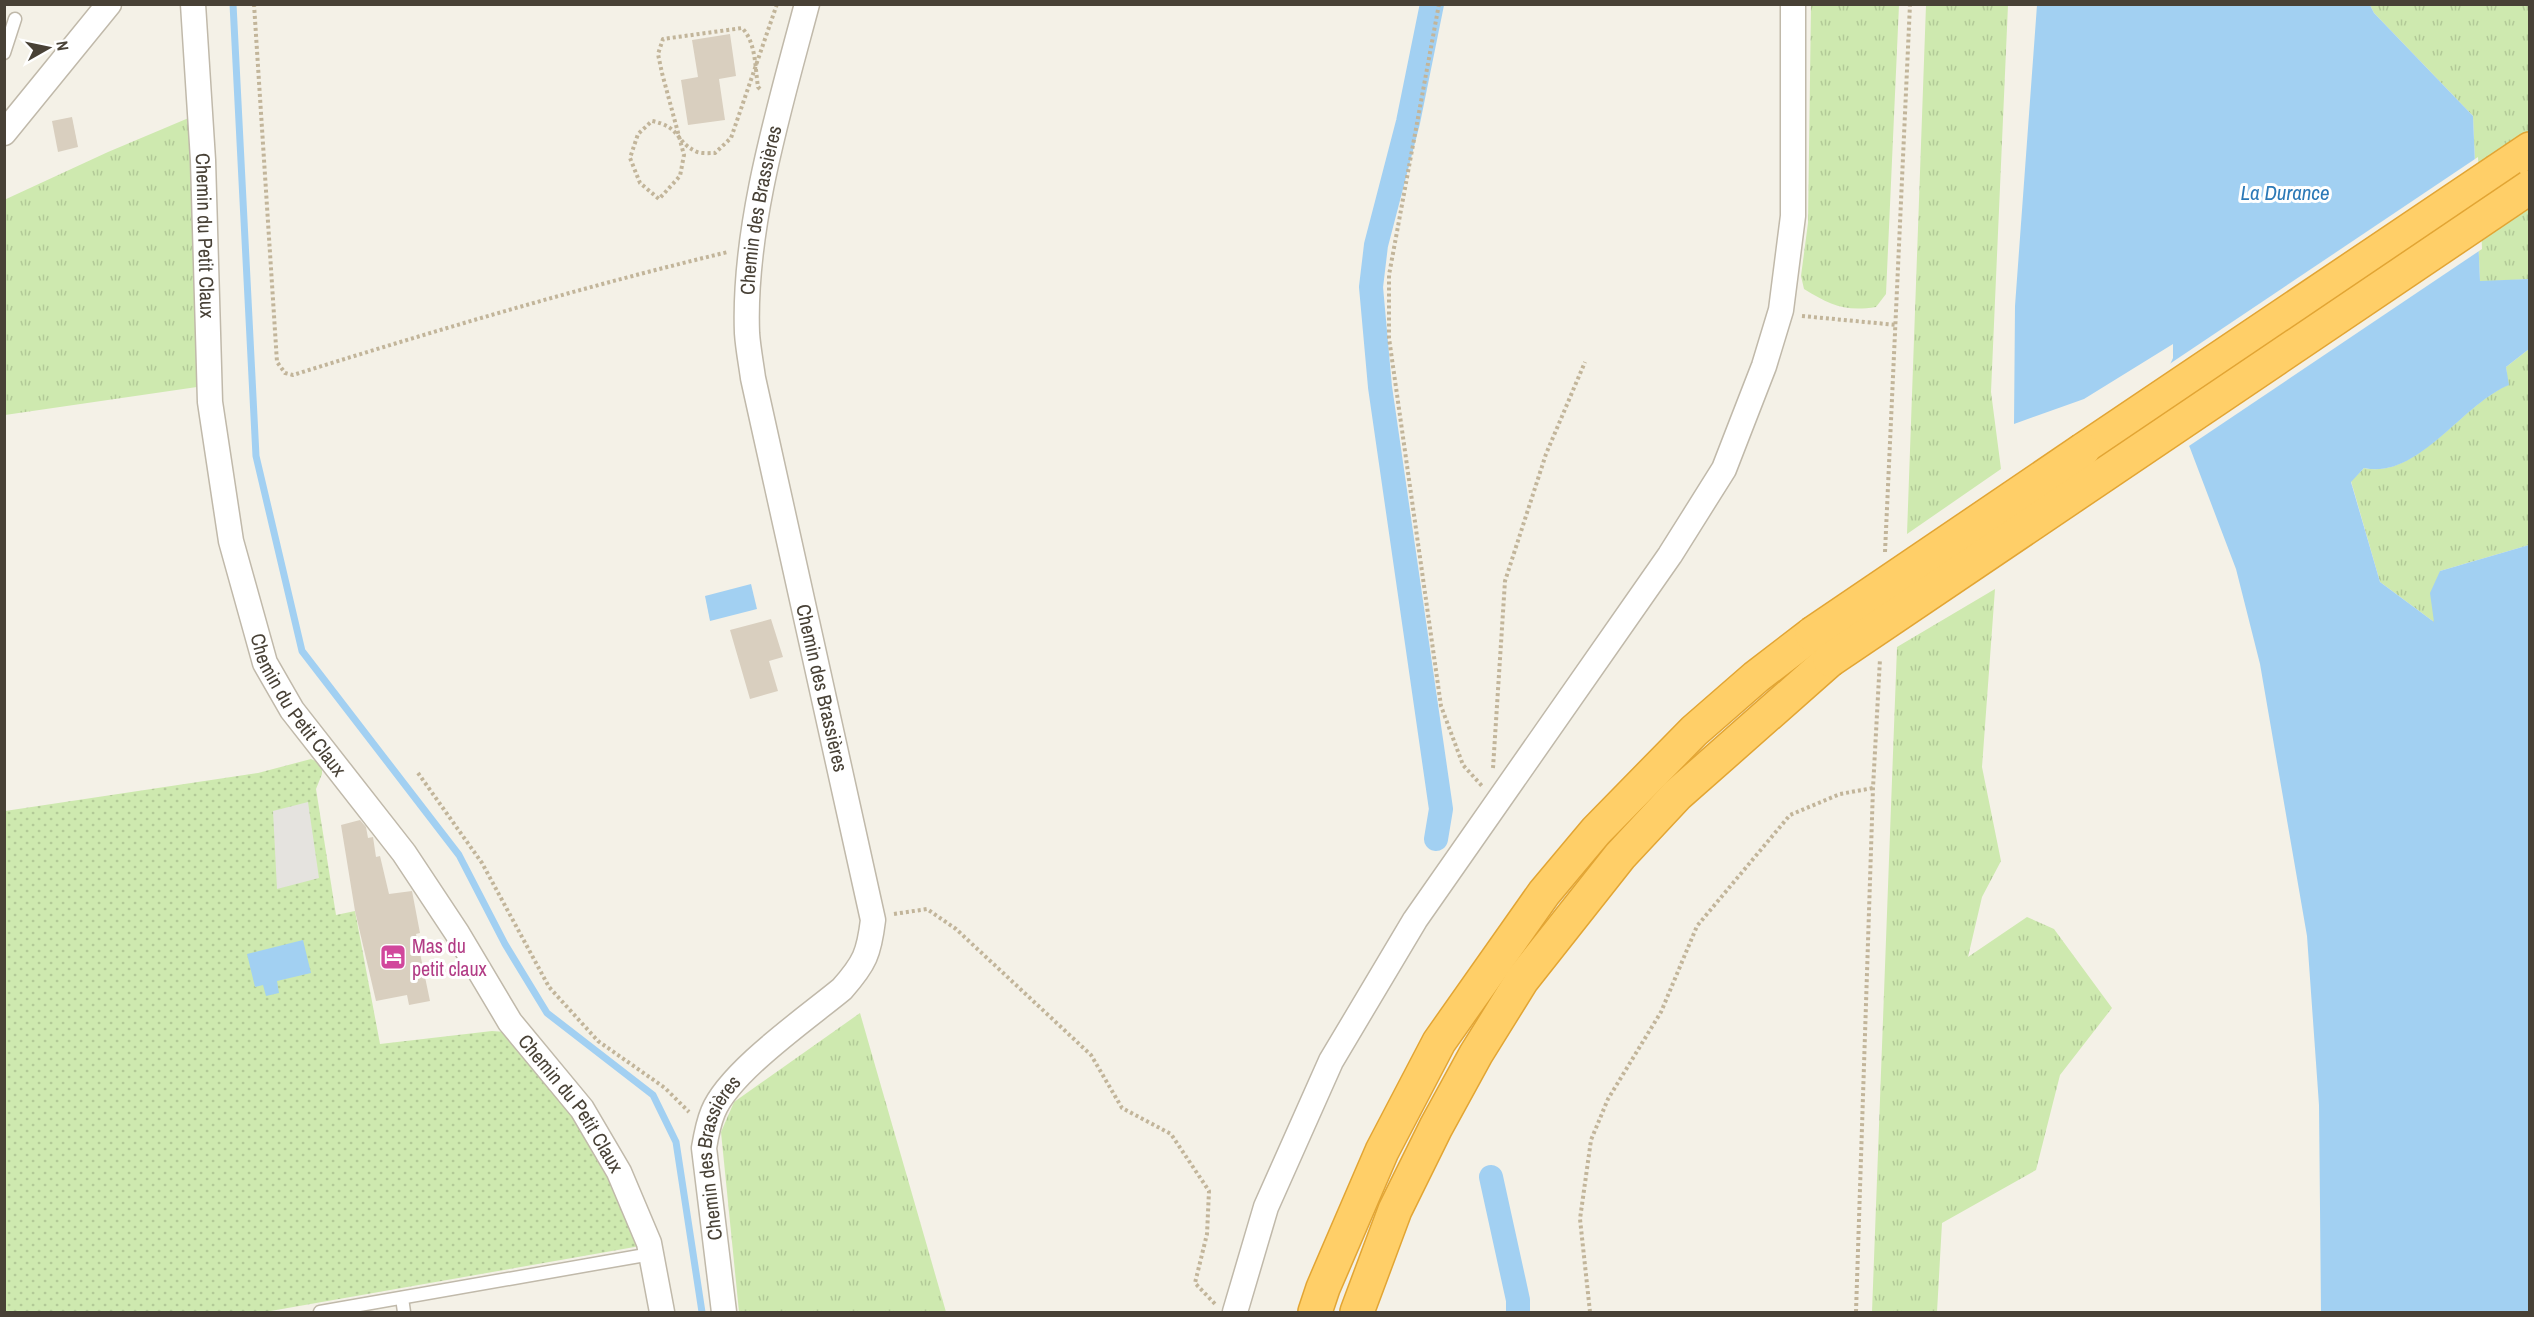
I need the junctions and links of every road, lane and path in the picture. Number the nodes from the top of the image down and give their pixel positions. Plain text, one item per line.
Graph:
1 (109, 4) edge
2 (194, 4) edge
3 (254, 4) edge
4 (777, 4) edge
5 (807, 4) edge
6 (1439, 4) edge
7 (1794, 4) edge
8 (1910, 4) edge
9 (15, 19) dead end
10 (4, 53) edge
11 (755, 69) junction
12 (4, 133) edge
13 (679, 136) junction
14 (2529, 149) edge
15 (2529, 187) edge
16 (752, 246) junction
17 (1781, 310) junction
18 (1585, 362) dead end
19 (1821, 647) junction
20 (418, 773) dead end
21 (1500, 798) junction
22 (873, 920) junction
23 (706, 1132) junction
24 (651, 1254) junction
25 (402, 1298) junction
26 (1235, 1311) edge
27 (320, 1312) edge
28 (404, 1312) edge
29 (662, 1312) edge
30 (724, 1312) edge
31 (1315, 1312) edge
32 (1356, 1312) edge
33 (1590, 1312) edge
34 (1856, 1312) edge

1 - 12 street
2 - 24 street, Chemin du Petit Claux
3 - 16 path
4 - 11 path
5 - 16 street, Chemin des Brassières
6 - 21 path
7 - 17 street
8 - 17 path
9 - 10 lane
11 - 13 path
11 - 13 path
13 - 13 path
14 - 19 highway, bridge
15 - 19 highway, bridge
16 - 22 street, Chemin des Brassières
17 - 21 street
18 - 21 path
19 - 31 highway
19 - 32 highway
20 - 23 path
21 - 26 street
22 - 23 street, Chemin des Brassières
22 - 26 path
23 - 30 street, Chemin des Brassières
24 - 25 lane
24 - 29 street, Chemin du Petit Claux
25 - 27 lane
25 - 28 lane
33 - 34 path

